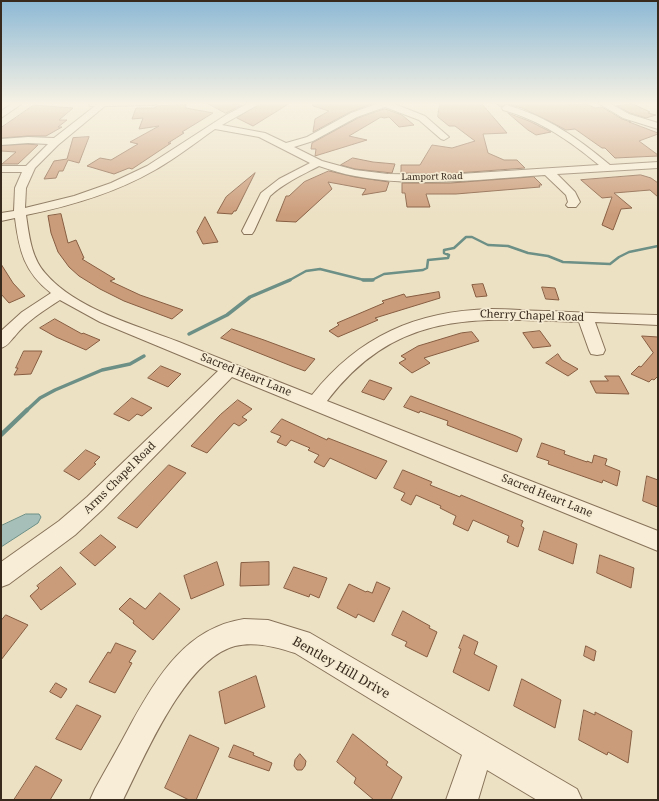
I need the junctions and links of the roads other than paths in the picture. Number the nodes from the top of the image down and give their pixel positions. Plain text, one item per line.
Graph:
1 (23, 140) edge
2 (39, 140) edge
3 (193, 140) edge
4 (274, 140) edge
5 (306, 140) edge
6 (575, 140) edge
7 (57, 141) joint
8 (1, 142) edge
9 (284, 147) junction
10 (318, 163) junction
11 (657, 165) edge
12 (608, 168) junction
13 (30, 169) junction
14 (1, 170) edge
15 (548, 172) junction
16 (572, 205) dead end
17 (19, 213) junction
18 (1, 216) edge
19 (248, 231) dead end
20 (60, 294) junction
21 (585, 318) junction
22 (658, 320) edge
23 (1, 343) edge
24 (597, 350) dead end
25 (230, 369) junction
26 (315, 403) junction
27 (658, 541) edge
28 (1, 576) edge
29 (479, 749) junction
30 (106, 800) edge
31 (462, 800) edge
32 (566, 800) edge

1 - 8 street
2 - 7 street
3 - 17 street
4 - 9 street, Lamport Road
5 - 9 street
6 - 12 street
7 - 13 street, Sacred Heart Lane
9 - 10 street, Lamport Road
10 - 15 street, Lamport Road
10 - 19 street
11 - 12 street, Lamport Road
12 - 15 street, Lamport Road
13 - 14 street
13 - 17 street, Sacred Heart Lane
15 - 16 street
17 - 18 street
17 - 20 street, Sacred Heart Lane
20 - 23 street
20 - 25 street, Sacred Heart Lane
21 - 22 street, Cherry Chapel Road
21 - 24 street
21 - 26 street, Cherry Chapel Road
25 - 26 street, Sacred Heart Lane
25 - 28 street, Arms Chapel Road
26 - 27 street, Sacred Heart Lane
29 - 30 street, Bentley Hill Drive
29 - 31 street
29 - 32 street, Bentley Hill Drive

